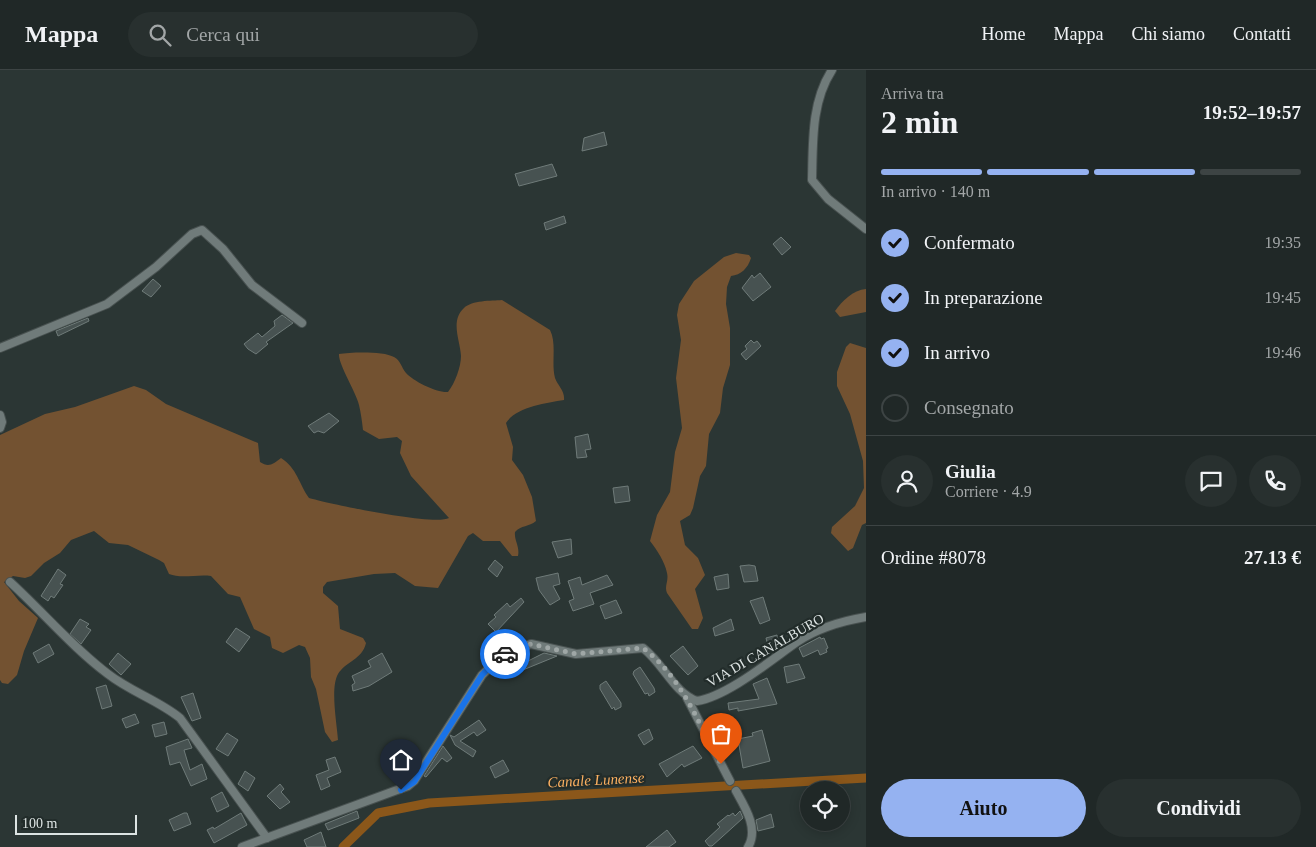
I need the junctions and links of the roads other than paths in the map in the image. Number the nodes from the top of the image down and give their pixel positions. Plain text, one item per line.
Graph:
1 (832, 70) edge
2 (866, 229) edge
3 (302, 323) dead end
4 (0, 348) edge
5 (0, 414) edge
6 (0, 428) edge
7 (10, 582) dead end
8 (866, 616) edge
9 (687, 698) junction
10 (730, 781) dead end
11 (736, 791) dead end
12 (267, 838) junction
13 (242, 847) edge
14 (748, 847) edge

1 - 2 street
3 - 4 street
5 - 6 street
7 - 12 street
8 - 9 street, VIA DI CANALBURO
9 - 10 street
9 - 12 street
11 - 14 street
12 - 13 street

